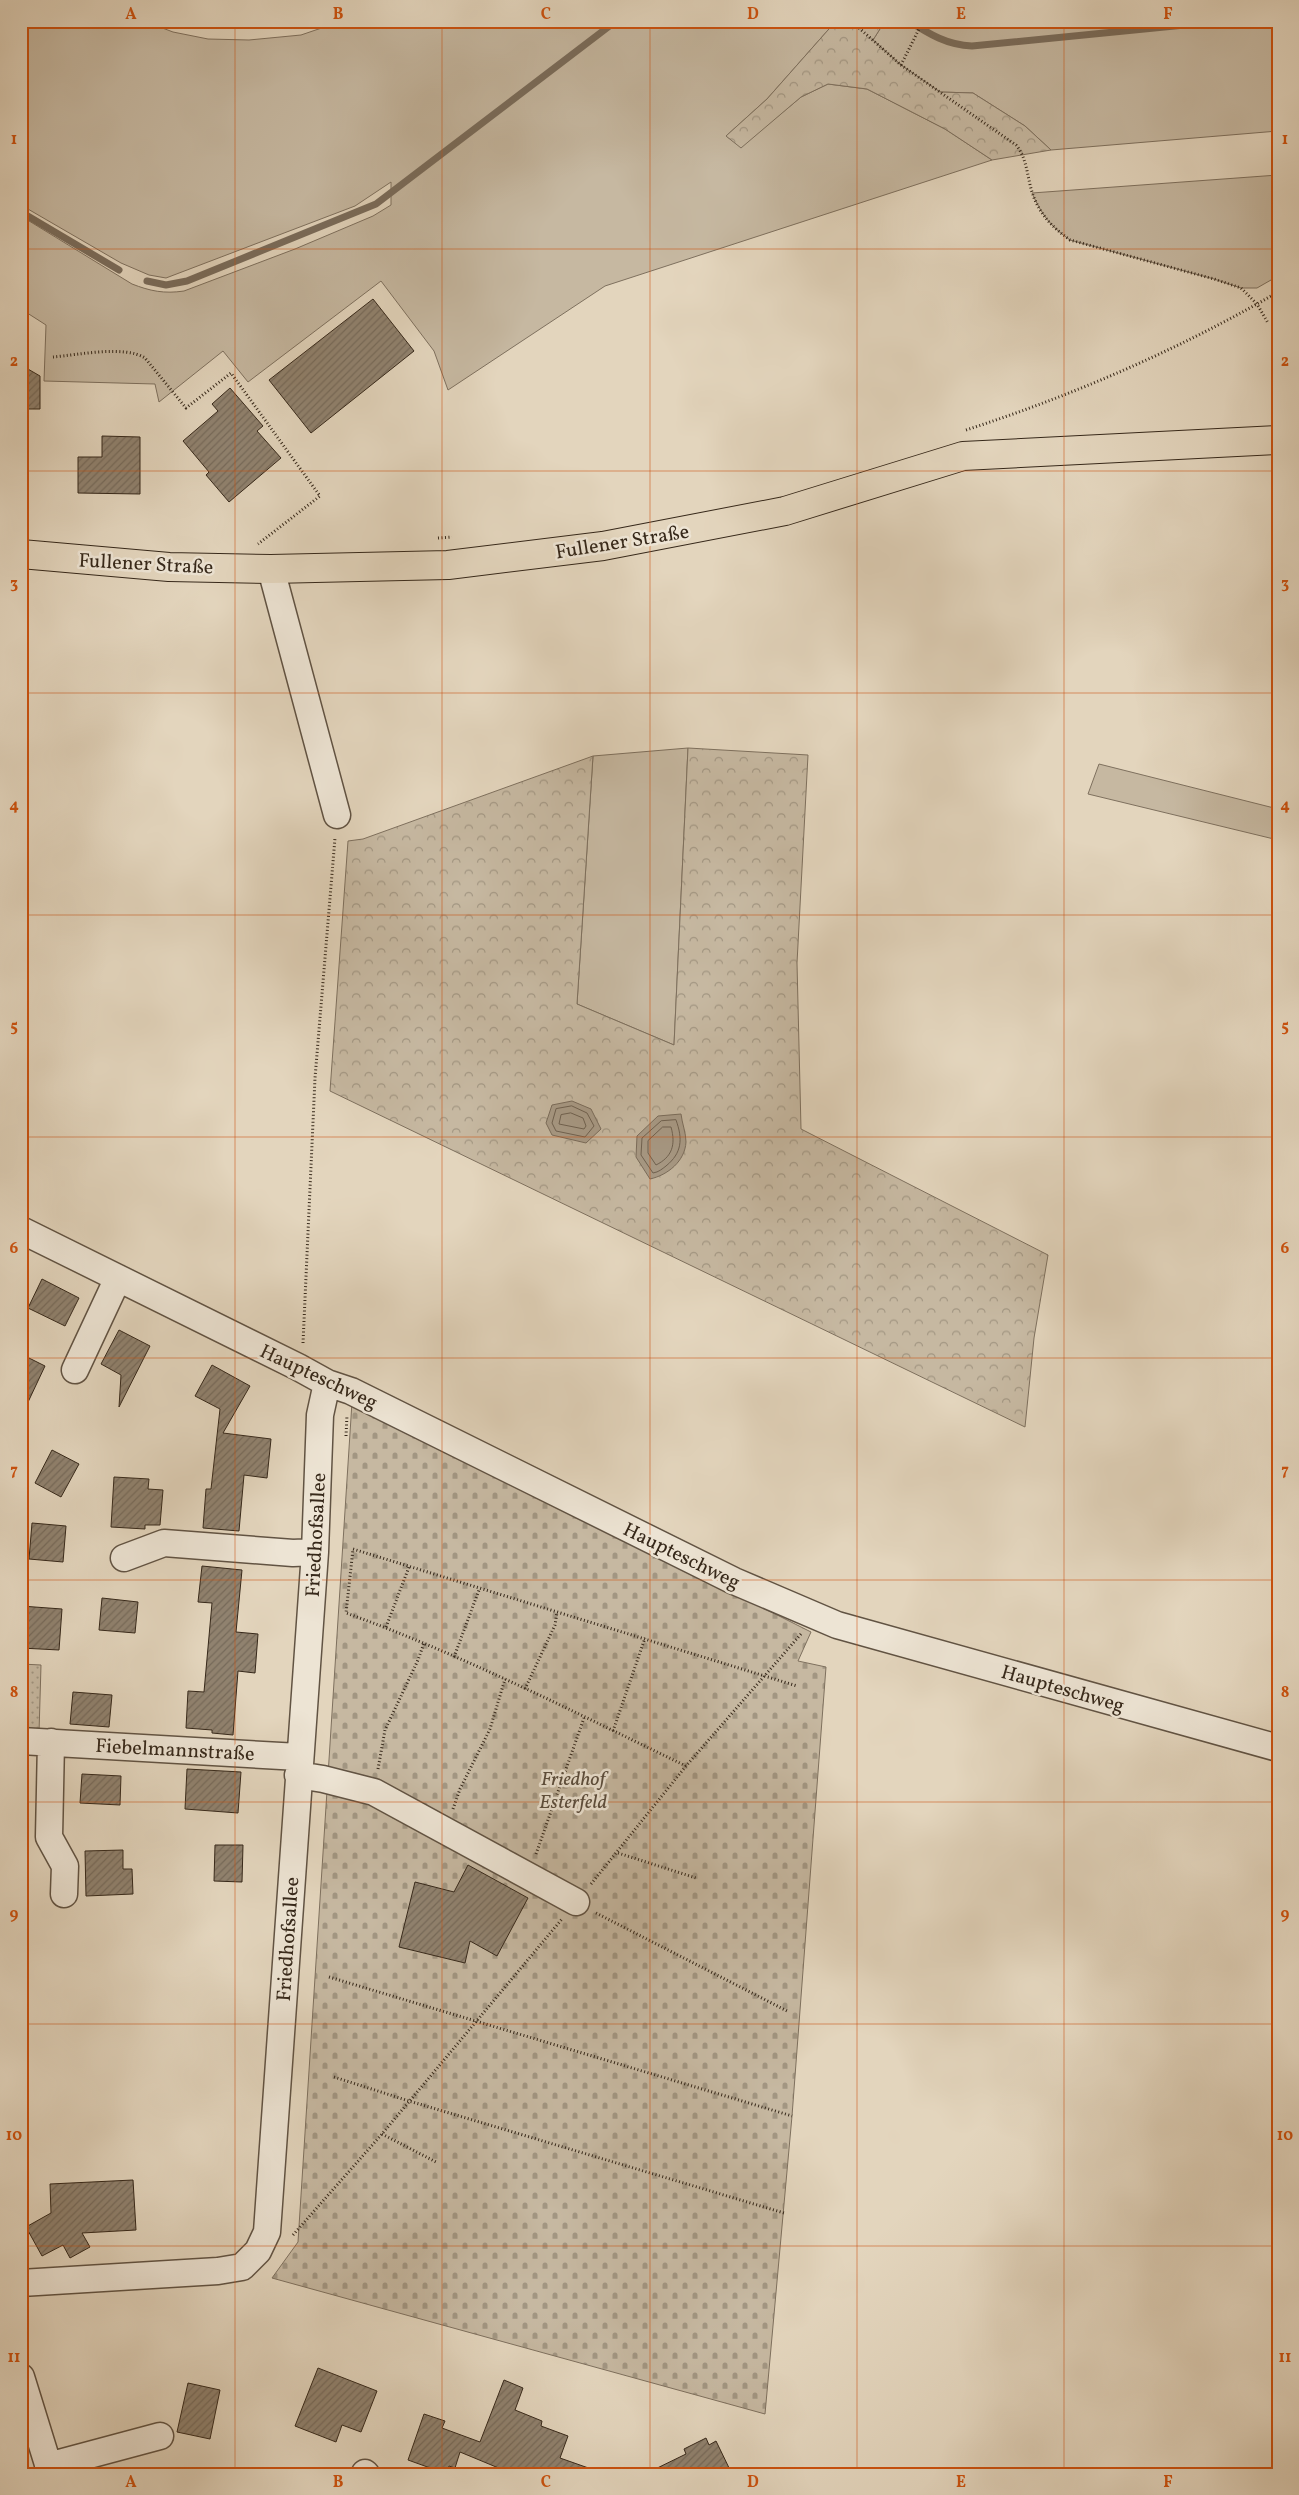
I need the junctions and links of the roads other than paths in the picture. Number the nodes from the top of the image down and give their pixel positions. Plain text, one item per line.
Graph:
1 (1278, 440) edge
2 (21, 554) edge
3 (267, 558) junction
4 (337, 815) road end
5 (21, 1230) edge
6 (118, 1278) junction
7 (75, 1370) dead end
8 (326, 1383) junction
9 (315, 1552) junction
10 (124, 1558) dead end
11 (21, 1741) edge
12 (51, 1742) junction
13 (1278, 1748) edge
14 (299, 1766) junction
15 (64, 1894) dead end
16 (576, 1902) road end
17 (21, 2283) edge
18 (21, 2377) edge
19 (160, 2436) dead end
20 (49, 2470) edge

1 - 3 main road, Fullener Straße
2 - 3 main road, Fullener Straße
3 - 4 street
5 - 6 street, Haupteschweg
6 - 7 street
6 - 8 street, Haupteschweg
8 - 9 street, Friedhofsallee
8 - 13 street, Haupteschweg
9 - 10 street
9 - 14 street, Friedhofsallee
11 - 12 street, Fiebelmannstraße
12 - 14 street, Fiebelmannstraße
12 - 15 street
14 - 16 street, Fiebelmannstraße
14 - 17 street, Friedhofsallee
18 - 20 street
19 - 20 street

